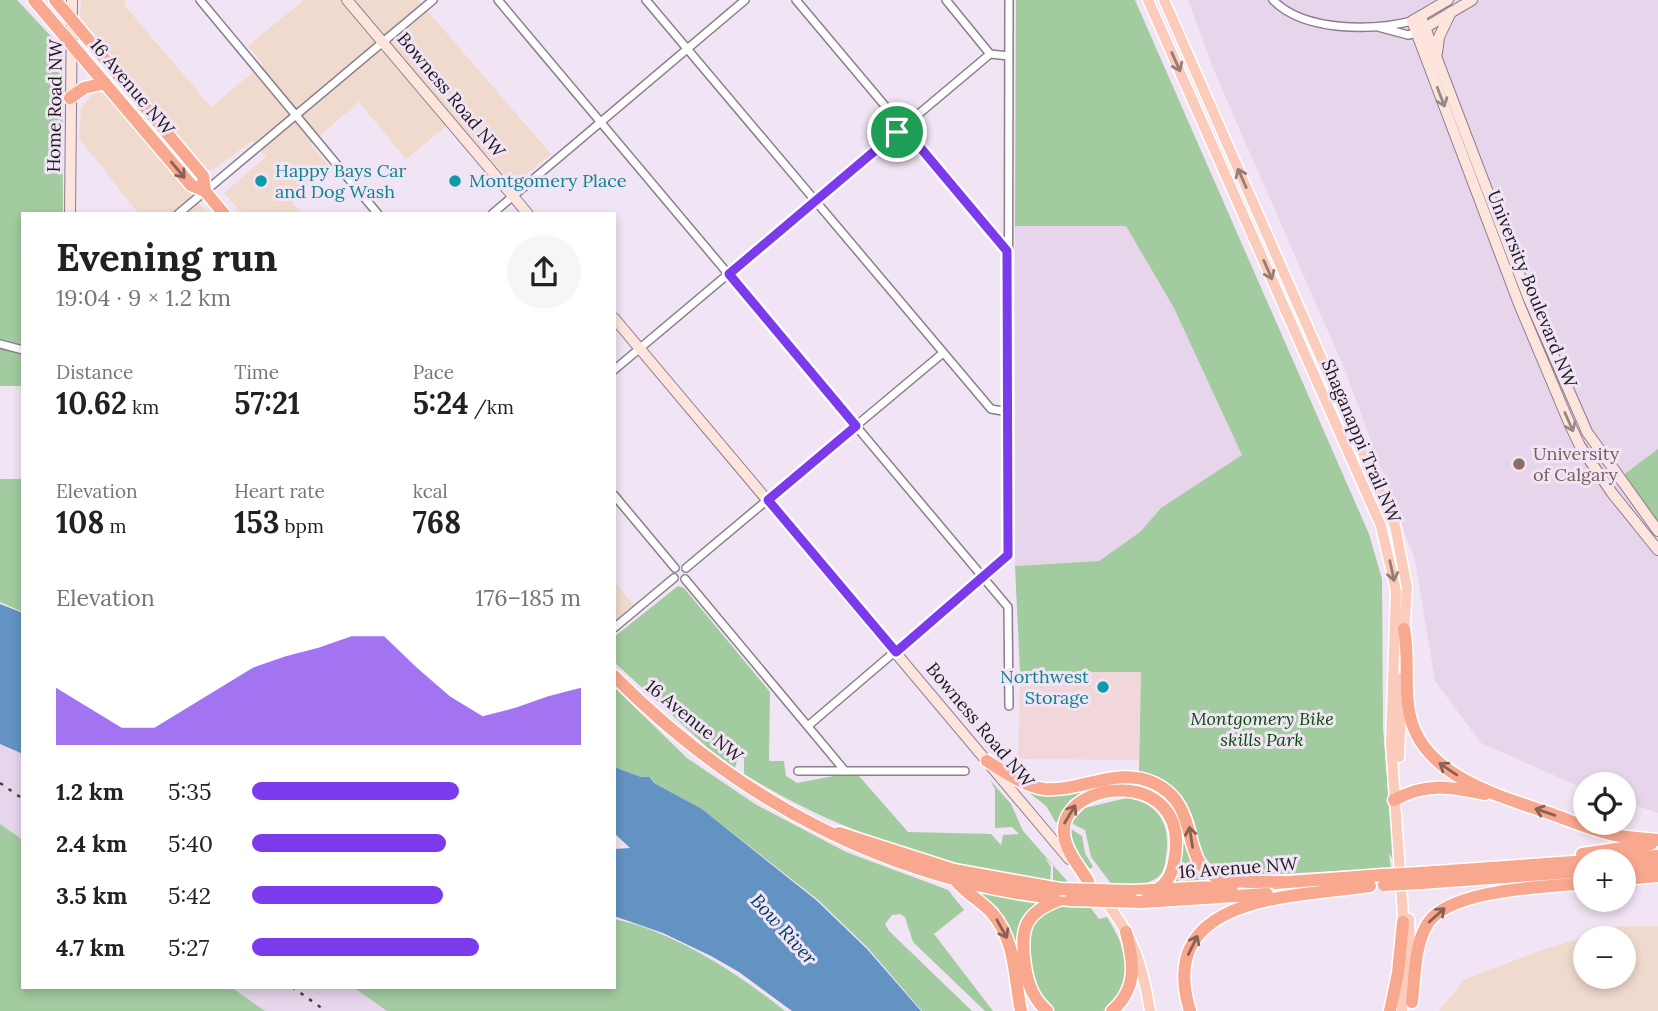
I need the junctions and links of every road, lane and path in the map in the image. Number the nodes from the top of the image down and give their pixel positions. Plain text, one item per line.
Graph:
1 (34, 0) edge
2 (55, 0) edge
3 (72, 0) edge
4 (200, 0) edge
5 (347, 0) edge
6 (433, 0) edge
7 (498, 0) edge
8 (646, 0) edge
9 (745, 0) edge
10 (796, 0) edge
11 (946, 0) edge
12 (1009, 0) edge
13 (1148, 0) edge
14 (1164, 0) edge
15 (1273, 0) edge
16 (1448, 0) edge
17 (1472, 0) edge
18 (1451, 12) junction
19 (72, 19) junction
20 (1419, 24) junction
21 (1370, 26) junction
22 (72, 42) junction
23 (382, 42) junction
24 (687, 49) junction
25 (990, 54) junction
26 (1009, 55) junction
27 (1436, 57) junction
28 (105, 83) junction
29 (70, 98) junction
30 (296, 115) junction
31 (600, 122) junction
32 (903, 127) junction
33 (205, 191) junction
34 (513, 196) junction
35 (815, 201) junction
36 (70, 212) edge
37 (180, 212) edge
38 (222, 212) edge
39 (376, 212) edge
40 (494, 212) edge
41 (526, 212) edge
42 (1007, 251) junction
43 (729, 274) junction
44 (616, 320) edge
45 (0, 344) edge
46 (639, 349) junction
47 (21, 350) edge
48 (943, 353) junction
49 (616, 368) edge
50 (1008, 412) junction
51 (856, 426) junction
52 (616, 497) edge
53 (768, 500) junction
54 (1658, 531) edge
55 (1658, 550) edge
56 (675, 568) junction
57 (686, 568) junction
58 (674, 578) junction
59 (983, 578) junction
60 (685, 579) junction
61 (616, 626) edge
62 (1404, 629) junction
63 (896, 652) junction
64 (616, 678) edge
65 (1009, 706) dead end
66 (809, 725) junction
67 (987, 761) junction
68 (798, 771) dead end
69 (845, 771) junction
70 (965, 771) dead end
71 (1397, 798) junction
72 (1509, 800) junction
73 (828, 830) junction
74 (1658, 841) edge
75 (1658, 856) edge
76 (1658, 866) edge
77 (1636, 867) edge
78 (1475, 869) junction
79 (1573, 872) edge
80 (1658, 876) edge
81 (1421, 878) junction
82 (1636, 878) edge
83 (956, 881) junction
84 (1088, 881) junction
85 (1283, 882) junction
86 (1379, 882) junction
87 (1573, 885) edge
88 (1154, 891) junction
89 (1064, 896) junction
90 (1403, 922) junction
91 (1126, 932) junction
92 (1412, 1006) edge
93 (1021, 1011) edge
94 (1047, 1011) edge
95 (1112, 1011) edge
96 (1150, 1011) edge
97 (1190, 1011) edge
98 (1390, 1011) edge
99 (1402, 1011) edge

1 - 22 highway, 16 Avenue NW
2 - 19 highway, 16 Avenue NW
3 - 19 street, Home Road NW
4 - 30 street
5 - 23 street, Bowness Road NW
6 - 23 street
7 - 31 street
8 - 24 street
9 - 24 street
10 - 32 street
11 - 25 street
12 - 26 street
13 -> 71 main road, Shaganappi Trail NW
62 -> 14 main road, Shaganappi Trail NW
15 - 21 street
16 - 20 street
17 - 18 street
18 - 20 street
18 - 27 street
19 - 22 street, Home Road NW
19 - 33 highway, 16 Avenue NW
20 - 21 street
20 - 21 street
20 - 27 street, University Boulevard NW
20 -> 55 street, University Boulevard NW
22 - 28 highway, 16 Avenue NW
22 - 29 street, Home Road NW
23 - 30 street
23 - 34 street, Bowness Road NW
24 - 31 street
24 - 35 street
25 - 26 street
25 - 32 street
26 - 42 street
27 - 54 street, University Boulevard NW
28 - 29 highway
28 -> 33 highway, 16 Avenue NW
29 - 36 street, Home Road NW
30 - 33 street
30 - 39 street
31 - 34 street
31 - 43 street
32 - 35 street
32 - 42 street
33 - 37 street
33 - 38 highway, 16 Avenue NW
34 - 40 street
34 - 41 street, Bowness Road NW
35 - 43 street
35 - 48 street
42 - 50 street
43 - 46 street
43 - 51 street
44 - 46 street, Bowness Road NW
45 - 47 street
46 - 49 street
46 - 53 street, Bowness Road NW
48 - 50 street
48 - 51 street
50 - 59 street
51 - 53 street
51 - 59 street
52 - 56 street
53 - 57 street
53 - 63 street, Bowness Road NW
56 - 57 street
56 - 58 street
57 - 60 street
58 - 60 street
58 - 61 street
59 - 63 street
59 - 65 street
60 - 66 street
62 - 71 main road, Shaganappi Trail NW
72 -> 62 highway
63 - 66 street
63 - 67 street, Bowness Road NW
64 - 73 highway, 16 Avenue NW
66 - 69 street
67 - 84 street, Bowness Road NW
85 -> 67 highway
68 - 69 street
69 - 70 street
71 - 72 highway
71 - 90 main road, Shaganappi Trail NW
71 - 92 main road, Shaganappi Trail NW
74 -> 72 highway
73 - 83 highway, 16 Avenue NW
73 - 89 highway, 16 Avenue NW
74 - 78 highway
75 - 78 highway, 16 Avenue NW
76 - 77 highway
78 - 81 highway, 16 Avenue NW
79 - 81 highway, 16 Avenue NW
80 - 82 highway
81 - 86 highway, 16 Avenue NW, bridge
83 - 89 highway, 16 Avenue NW
83 -> 93 highway
84 -> 88 highway
84 - 91 main road, Bowness Road NW
85 - 86 highway, 16 Avenue NW
85 - 88 highway, 16 Avenue NW
86 - 89 highway, 16 Avenue NW, bridge
97 -> 86 highway
92 -> 87 highway
88 - 89 highway, 16 Avenue NW, bridge
89 - 94 highway
90 - 98 highway
90 - 99 main road, Shaganappi Trail NW
91 - 95 highway
91 - 96 main road, Bowness Road NW

